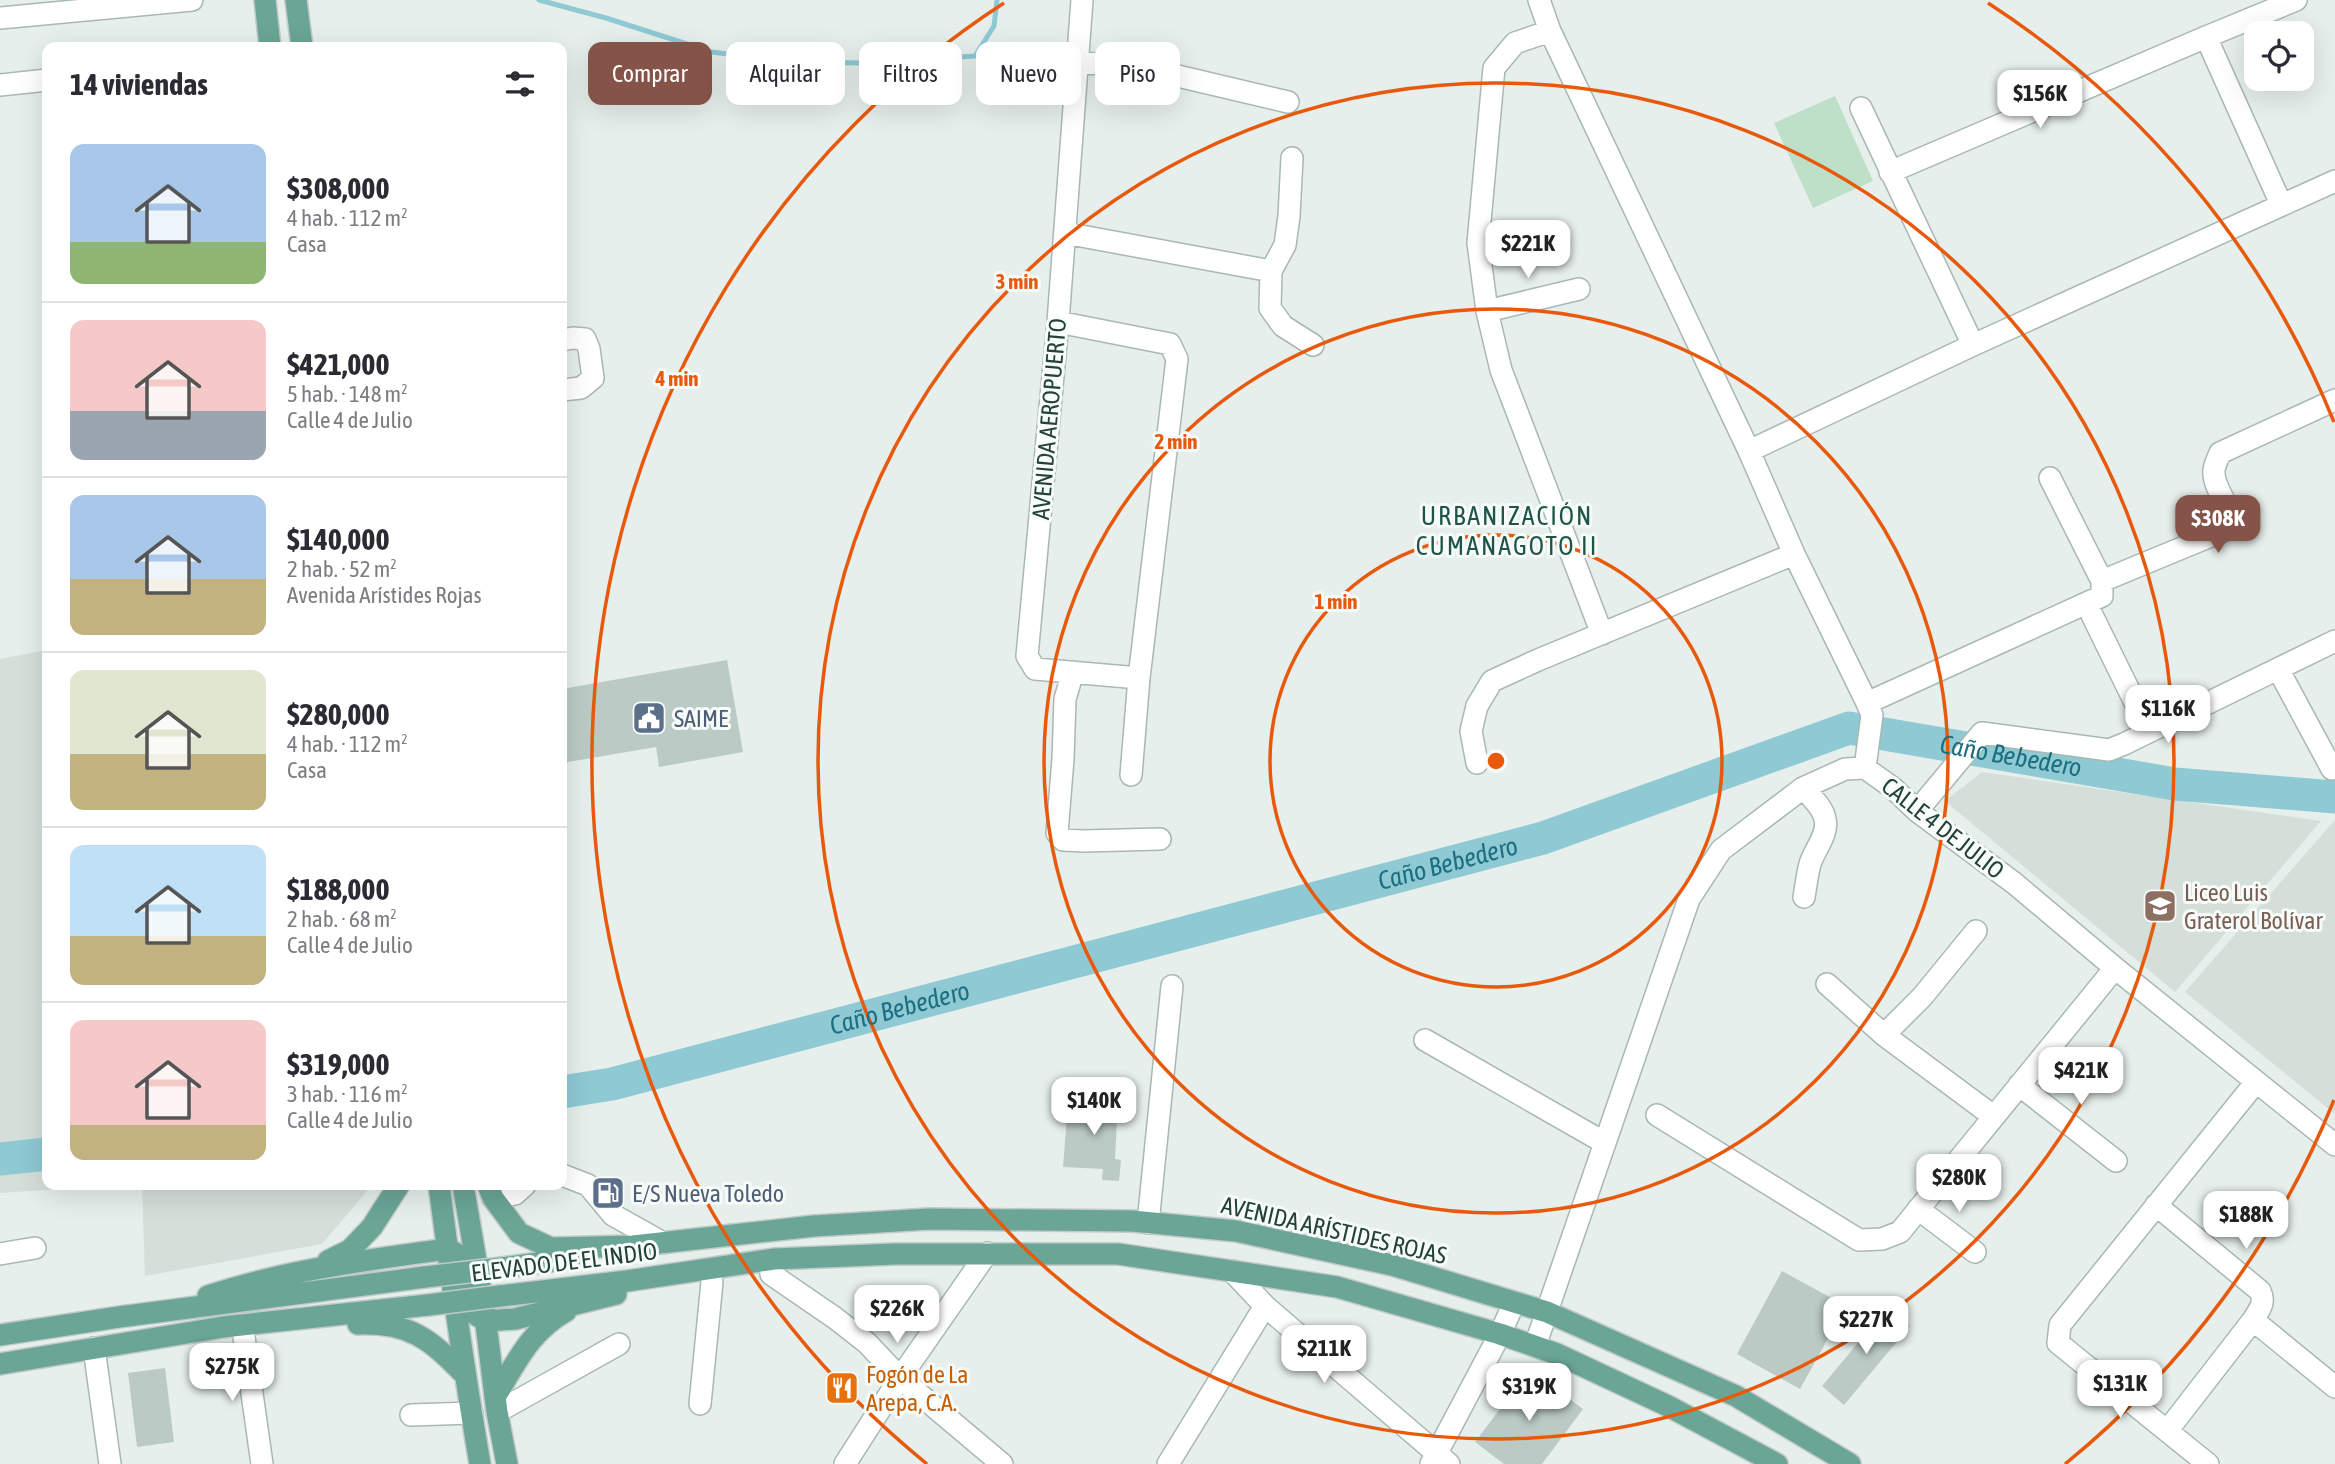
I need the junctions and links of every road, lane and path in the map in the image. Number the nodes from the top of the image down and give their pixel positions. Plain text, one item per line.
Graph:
1 (192, 0) edge
2 (265, 0) edge
3 (296, 0) edge
4 (1082, 0) edge
5 (1539, 0) edge
6 (2295, 0) edge
7 (0, 18) edge
8 (1550, 31) junction
9 (2206, 37) junction
10 (269, 42) edge
11 (301, 42) edge
12 (1079, 42) edge
13 (1081, 63) edge
14 (42, 81) edge
15 (0, 85) edge
16 (1288, 102) dead end
17 (1075, 105) edge
18 (1861, 108) dead end
19 (1292, 158) dead end
20 (1890, 172) junction
21 (2335, 181) edge
22 (2281, 204) junction
23 (1065, 233) junction
24 (1271, 271) junction
25 (1580, 289) dead end
26 (1487, 311) junction
27 (1058, 321) junction
28 (567, 339) edge
29 (1313, 345) dead end
30 (1973, 345) junction
31 (567, 389) edge
32 (2335, 400) edge
33 (1749, 452) junction
34 (2050, 478) dead end
35 (1794, 554) junction
36 (2102, 581) junction
37 (2092, 615) dead end
38 (1602, 634) junction
39 (2335, 641) edge
40 (2278, 669) junction
41 (1073, 672) junction
42 (1139, 678) junction
43 (1870, 709) junction
44 (2149, 731) junction
45 (1477, 763) dead end
46 (1865, 768) junction
47 (2332, 769) dead end
48 (1131, 775) dead end
49 (1803, 788) junction
50 (1917, 811) junction
51 (1160, 839) dead end
52 (1804, 897) dead end
53 (1976, 932) dead end
54 (2115, 968) junction
55 (1827, 984) dead end
56 (1172, 986) dead end
57 (1884, 1035) junction
58 (1425, 1040) dead end
59 (2256, 1082) junction
60 (2019, 1085) junction
61 (1657, 1115) dead end
62 (1993, 1116) junction
63 (1605, 1143) junction
64 (2335, 1145) edge
65 (2116, 1161) dead end
66 (567, 1177) edge
67 (395, 1190) edge
68 (440, 1190) edge
69 (464, 1190) edge
70 (519, 1190) edge
71 (491, 1191) edge
72 (2157, 1205) junction
73 (1918, 1209) junction
74 (1148, 1223) junction
75 (726, 1237) junction
76 (663, 1243) junction
77 (35, 1248) dead end
78 (448, 1249) junction
79 (1975, 1252) dead end
80 (987, 1253) junction
81 (0, 1254) edge
82 (895, 1254) junction
83 (314, 1268) junction
84 (1232, 1271) junction
85 (771, 1274) junction
86 (453, 1278) junction
87 (712, 1282) junction
88 (480, 1286) junction
89 (582, 1302) junction
90 (1514, 1303) junction
91 (1265, 1306) junction
92 (156, 1312) junction
93 (1547, 1312) junction
94 (2253, 1320) junction
95 (486, 1321) junction
96 (1500, 1334) junction
97 (0, 1335) edge
98 (244, 1337) junction
99 (619, 1344) dead end
100 (104, 1346) junction
101 (1535, 1346) junction
102 (0, 1364) edge
103 (465, 1375) junction
104 (901, 1378) junction
105 (2335, 1387) edge
106 (700, 1404) dead end
107 (496, 1405) junction
108 (472, 1413) junction
109 (411, 1415) dead end
110 (2167, 1431) junction
111 (1439, 1461) edge
112 (110, 1464) edge
113 (262, 1464) edge
114 (480, 1464) edge
115 (507, 1464) edge
116 (845, 1464) edge
117 (1002, 1464) edge
118 (1168, 1464) edge
119 (1777, 1464) edge
120 (1850, 1464) edge
121 (2208, 1464) edge

1 - 7 street
2 - 10 main road
3 - 11 main road
4 - 12 street, AVENIDA AEROPUERTO
5 - 8 street
6 - 9 street
8 - 26 street
8 - 33 street
9 - 20 street
9 - 22 street
13 - 16 street
14 - 15 street
17 - 23 street, AVENIDA AEROPUERTO
18 - 20 street
19 - 24 street
20 - 30 street
21 - 22 street
22 - 30 street
23 - 24 street
23 - 27 street, AVENIDA AEROPUERTO
24 - 29 street
25 - 26 street
26 - 38 street
27 - 41 street, AVENIDA AEROPUERTO
27 - 42 street
28 - 31 street
30 - 33 street
32 - 36 street
33 - 35 street
34 - 36 street
35 - 38 street
35 - 43 street
36 - 43 street
37 - 44 street
38 - 45 street
39 - 40 street
40 - 44 street
40 - 47 street
41 - 42 street
41 - 51 street
42 - 48 street
43 - 46 street
44 - 50 street
46 - 49 street, CALLE 4 DE JULIO
46 - 50 street, CALLE 4 DE JULIO
49 - 52 street
49 - 63 street, CALLE 4 DE JULIO
50 - 54 street, CALLE 4 DE JULIO
53 - 57 street
54 - 59 street, CALLE 4 DE JULIO
54 - 60 street
55 - 57 street
56 - 74 street
57 - 62 street
58 - 63 street
59 - 64 street, CALLE 4 DE JULIO
59 - 72 street
60 - 62 street
60 - 65 street
61 - 73 street
62 - 73 street
63 - 93 street, CALLE 4 DE JULIO
66 - 76 street
67 - 83 main road
68 - 78 main road
69 - 88 main road
70 - 71 street
71 - 76 main road
72 - 94 street
72 - 110 street
73 - 79 street
74 - 75 main road, AVENIDA ARÍSTIDES ROJAS
74 - 90 main road, AVENIDA ARÍSTIDES ROJAS
75 - 76 main road
75 - 92 main road, ELEVADO DE EL INDIO, bridge
77 - 81 street
78 - 83 main road
78 - 86 main road
78 - 88 main road
80 - 82 main road
80 - 84 main road
80 - 104 street
82 - 85 main road
82 - 100 main road, ELEVADO DE EL INDIO, bridge
83 - 92 main road
84 - 91 street
84 - 96 main road
85 - 87 main road
85 - 104 street
86 - 95 main road
86 - 103 main road
87 - 89 main road
87 - 106 street
88 - 95 main road
89 - 95 main road
89 - 107 main road
90 - 93 main road, AVENIDA ARÍSTIDES ROJAS
90 - 96 street
91 - 111 street
91 - 118 street
92 - 97 main road
93 - 101 street, CALLE 4 DE JULIO
93 - 120 main road, AVENIDA ARÍSTIDES ROJAS
94 - 105 street
94 - 110 street
95 - 107 main road
96 - 101 main road
96 - 111 street
98 - 100 main road
98 - 103 main road
98 - 113 street
99 - 107 street
100 - 102 main road
100 - 112 street
101 - 119 main road
103 - 108 main road
104 - 116 street
104 - 117 street
107 - 115 main road
108 - 109 street
108 - 114 main road
110 - 121 street

